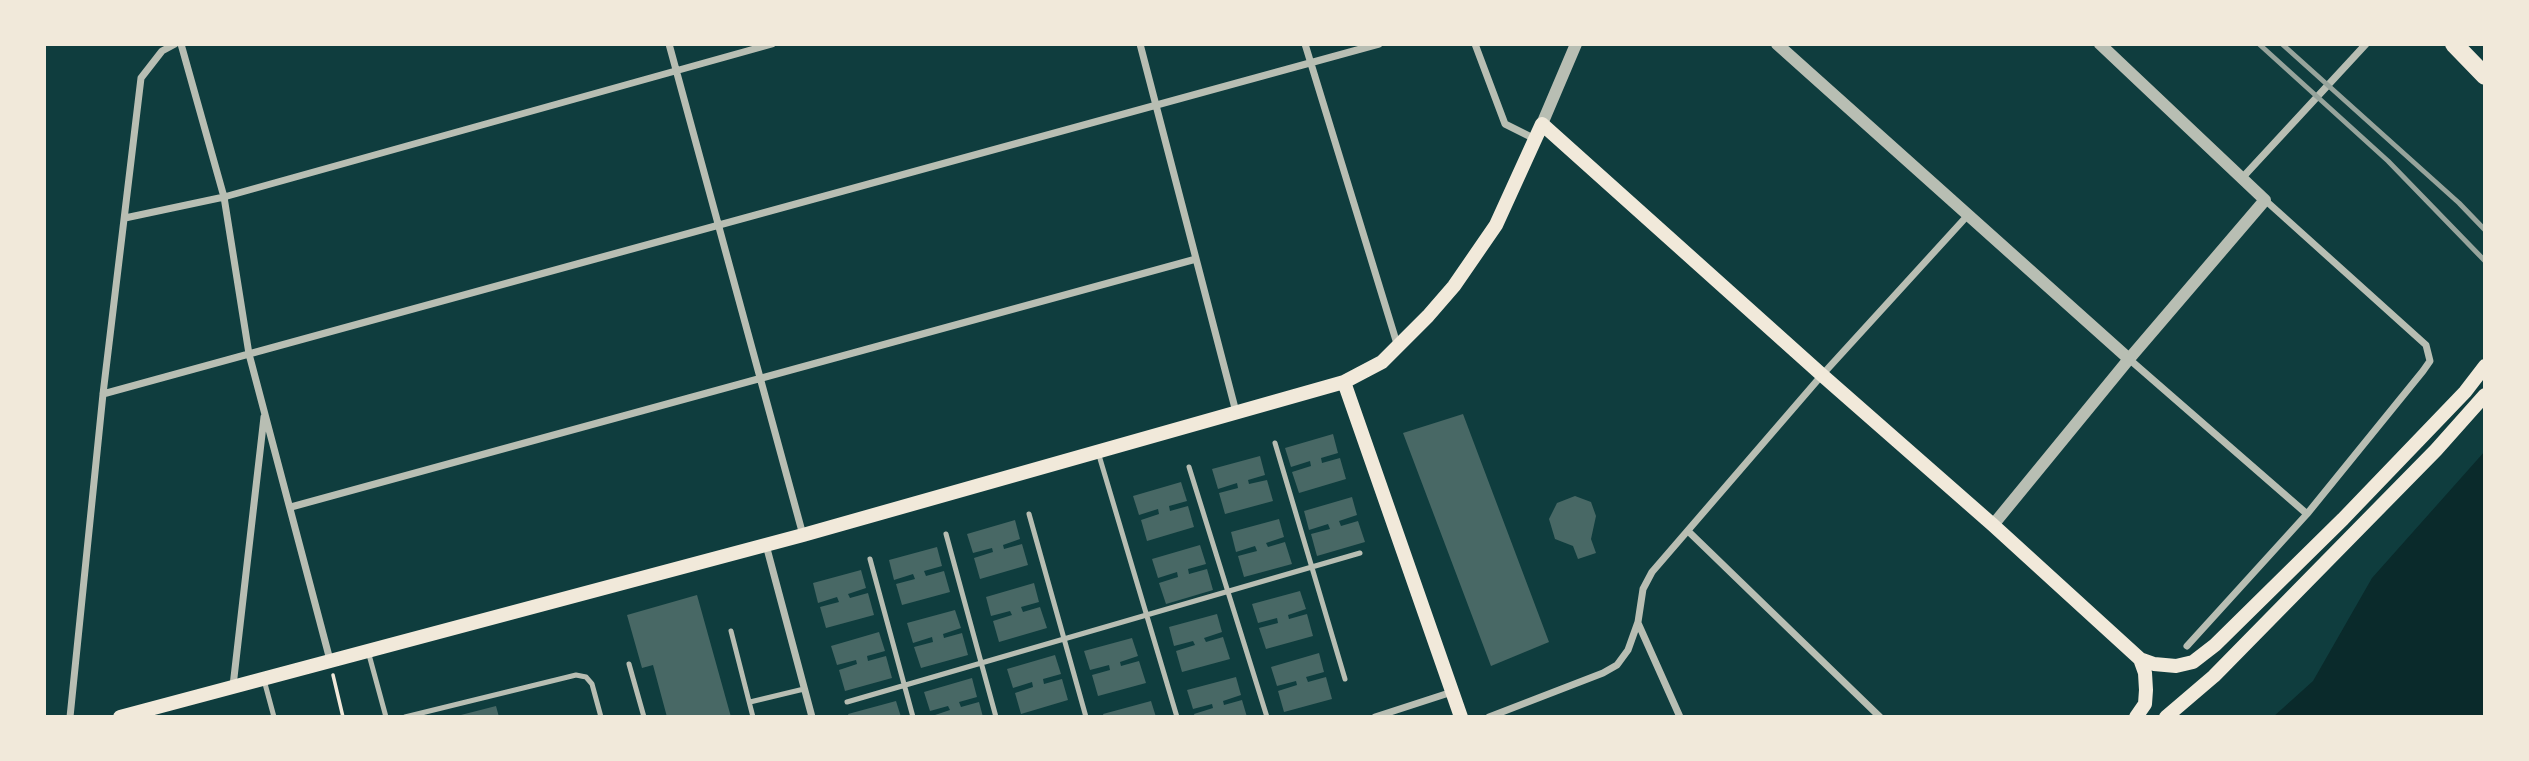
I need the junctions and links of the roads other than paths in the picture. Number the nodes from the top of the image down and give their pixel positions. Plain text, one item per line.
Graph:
1 (175, 44) edge
2 (181, 44) edge
3 (669, 44) edge
4 (772, 44) edge
5 (1140, 44) edge
6 (1305, 44) edge
7 (1379, 44) edge
8 (1475, 44) edge
9 (1576, 44) edge
10 (1777, 44) edge
11 (2100, 44) edge
12 (2366, 44) edge
13 (2454, 44) edge
14 (1310, 63) junction
15 (2478, 66) edge
16 (677, 71) junction
17 (2485, 76) edge
18 (1156, 105) junction
19 (1542, 124) junction
20 (1535, 139) junction
21 (2243, 177) junction
22 (224, 197) junction
23 (2264, 200) junction
24 (1968, 215) junction
25 (125, 218) junction
26 (719, 225) junction
27 (1196, 259) junction
28 (1398, 347) junction
29 (249, 354) junction
30 (2129, 359) junction
31 (2485, 366) edge
32 (1822, 375) junction
33 (760, 378) junction
34 (1344, 382) junction
35 (103, 394) junction
36 (2485, 395) edge
37 (1236, 412) junction
38 (264, 413) junction
39 (1275, 443) dead end
40 (1098, 452) junction
41 (1189, 467) dead end
42 (291, 507) junction
43 (1029, 514) dead end
44 (2307, 514) junction
45 (1993, 525) junction
46 (1688, 531) junction
47 (946, 534) dead end
48 (803, 535) junction
49 (766, 545) junction
50 (1360, 553) dead end
51 (870, 559) dead end
52 (1310, 567) junction
53 (1227, 591) junction
54 (1146, 615) junction
55 (1638, 622) junction
56 (731, 631) dead end
57 (1064, 639) junction
58 (2187, 646) dead end
59 (368, 651) junction
60 (2140, 659) junction
61 (330, 660) junction
62 (981, 663) junction
63 (629, 664) dead end
64 (264, 677) junction
65 (1345, 679) dead end
66 (233, 685) junction
67 (904, 685) junction
68 (804, 689) junction
69 (1452, 692) junction
70 (750, 702) junction
71 (847, 702) dead end
72 (70, 717) edge
73 (120, 717) edge
74 (274, 717) edge
75 (386, 717) edge
76 (405, 717) edge
77 (601, 717) edge
78 (644, 717) edge
79 (752, 717) edge
80 (812, 717) edge
81 (913, 717) edge
82 (996, 717) edge
83 (1086, 717) edge
84 (1177, 717) edge
85 (1267, 717) edge
86 (1375, 717) edge
87 (1461, 717) edge
88 (1489, 717) edge
89 (1680, 717) edge
90 (1880, 717) edge
91 (2136, 717) edge
92 (2166, 717) edge

1 - 25 street
2 - 22 street
3 - 16 street
4 - 16 street
5 - 18 street
6 - 14 street
7 - 14 street
8 - 20 street
9 - 19 street
10 - 24 street
11 - 21 street
12 - 21 street
13 - 15 main road
14 - 18 street
14 - 28 street
15 - 17 main road
16 - 22 street
16 - 26 street
18 - 26 street
18 - 27 street
19 - 20 main road
19 - 32 main road
20 - 28 main road
21 - 23 street
22 - 25 street
22 - 29 street
23 - 30 street
23 - 44 street
24 - 30 street
24 - 32 street
25 - 35 street
26 - 29 street
26 - 33 street
27 - 33 street
27 - 37 street
28 - 34 main road
29 - 35 street
29 - 38 street
30 - 44 street
30 - 45 street
31 - 60 main road
32 - 45 main road
32 - 46 street
33 - 42 street
33 - 48 street
34 - 37 main road
34 - 69 main road
35 - 72 street
36 - 92 main road
37 - 40 main road
38 - 42 street
38 - 66 street
39 - 52 lane
40 - 48 main road
40 - 54 lane
41 - 53 lane
42 - 61 street
43 - 57 lane
44 - 58 street
45 - 60 main road
46 - 55 street
46 - 90 street
47 - 62 lane
48 - 49 main road
49 - 59 main road
49 - 68 street
50 - 52 lane
51 - 67 lane
52 - 53 lane
52 - 65 lane
53 - 54 lane
53 - 85 lane
54 - 57 lane
54 - 84 lane
55 - 88 street
55 - 89 street
56 - 70 lane
57 - 62 lane
57 - 83 lane
59 - 61 main road
59 - 75 lane
60 - 91 main road
61 - 64 main road
62 - 67 lane
62 - 82 lane
63 - 78 lane
64 - 66 main road
64 - 74 lane
66 - 73 main road
67 - 71 lane
67 - 81 lane
68 - 70 lane
68 - 80 street
69 - 86 street
69 - 87 main road
70 - 79 lane
76 - 77 lane

